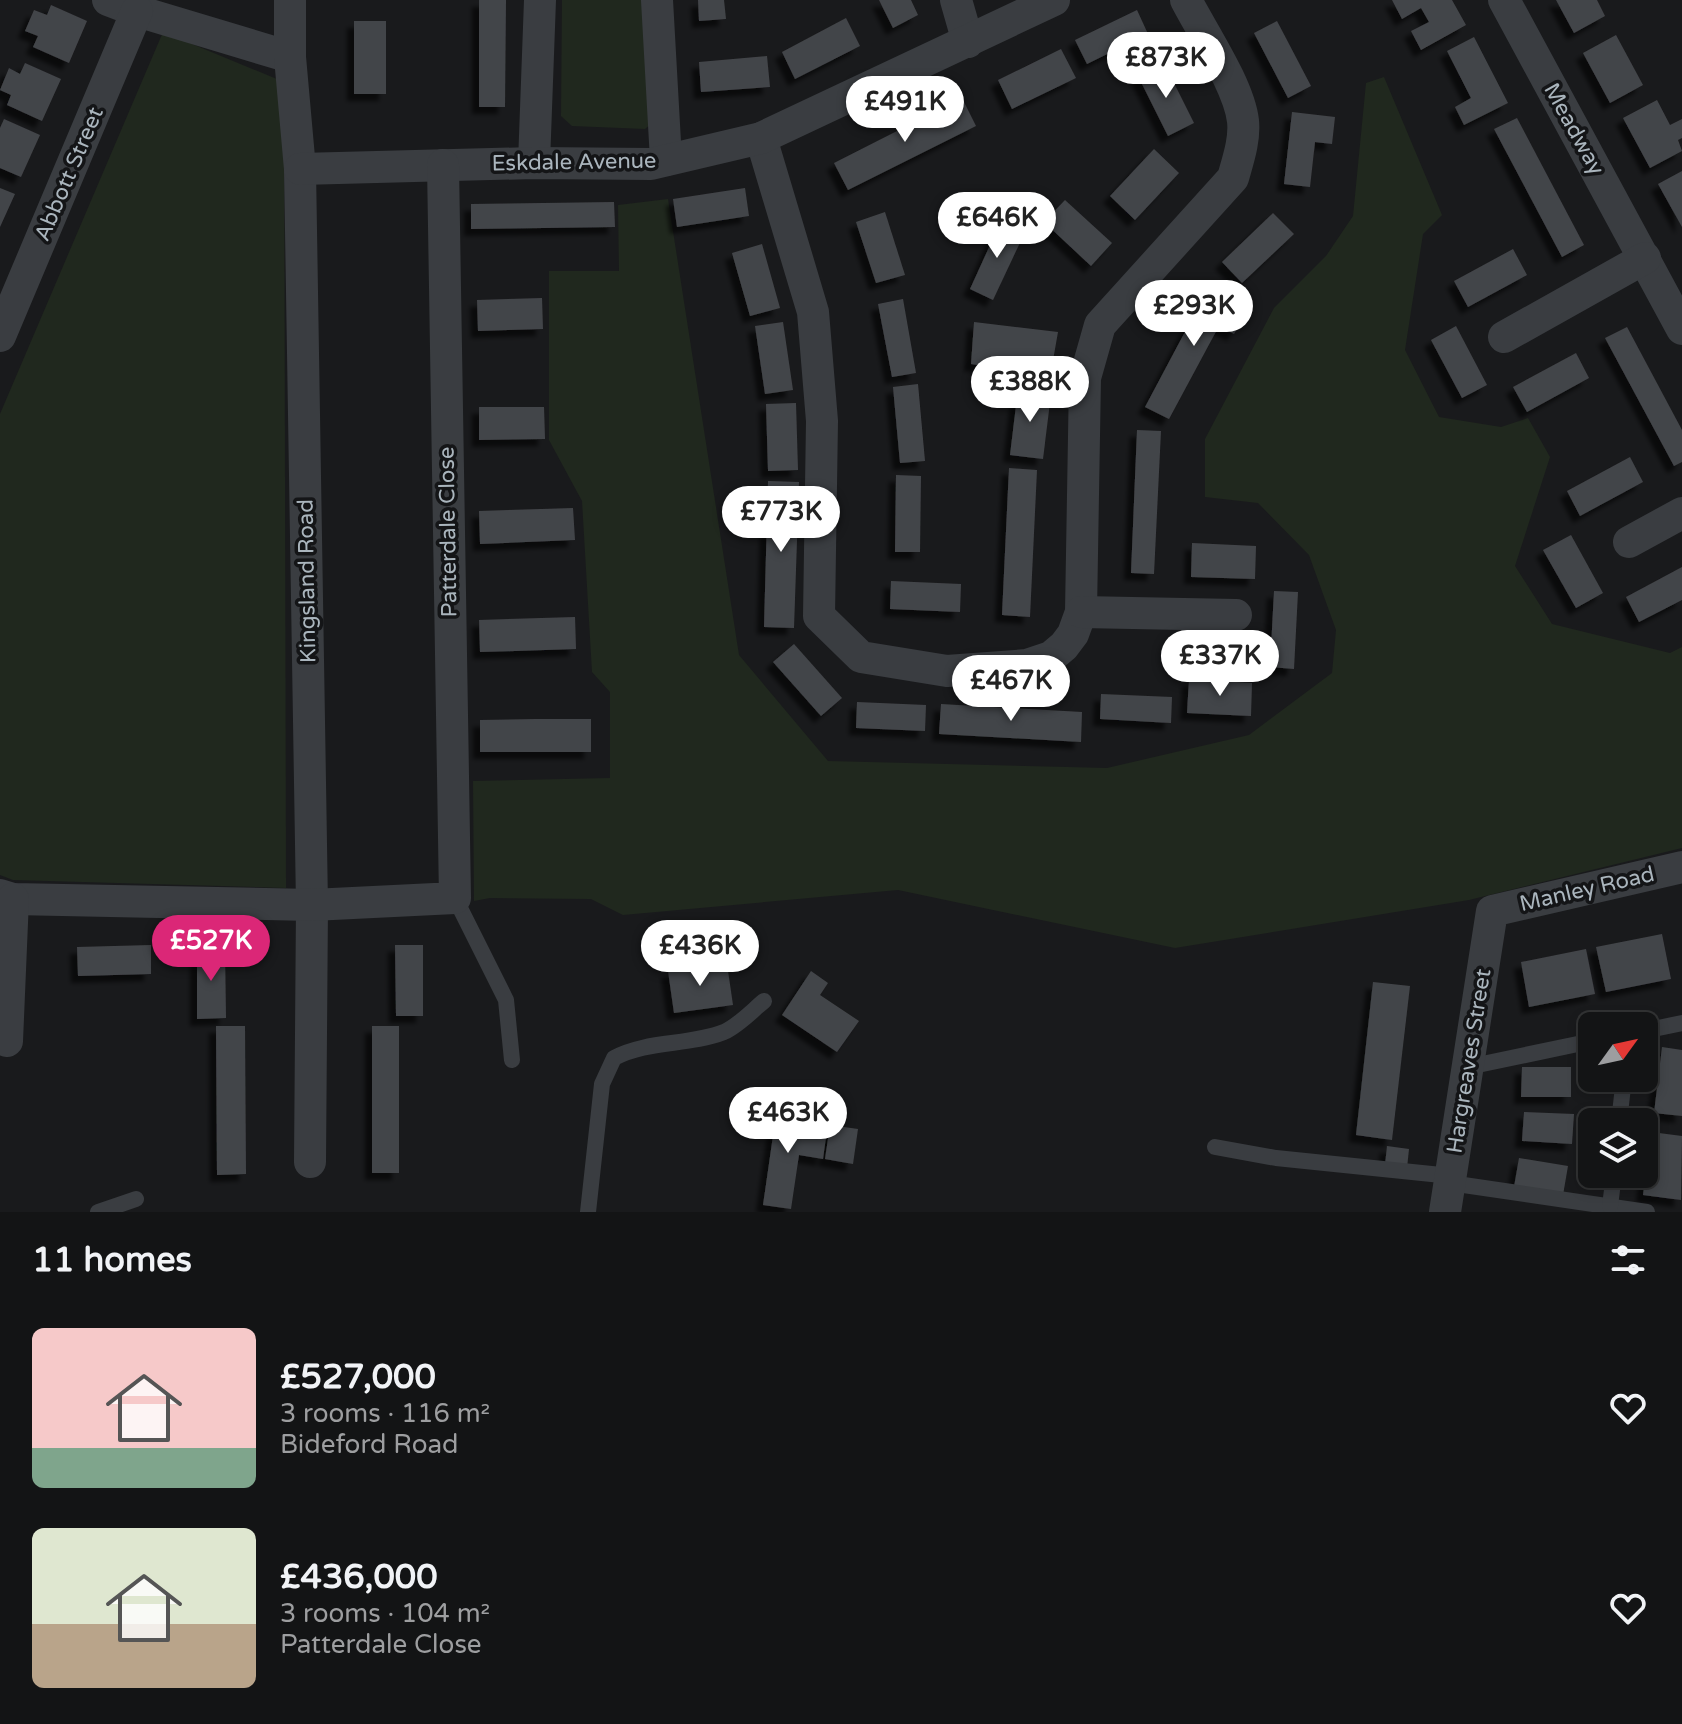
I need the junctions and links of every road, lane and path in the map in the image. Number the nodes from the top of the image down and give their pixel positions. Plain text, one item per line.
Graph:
1 (290, 0) edge
2 (540, 0) edge
3 (657, 0) edge
4 (956, 0) edge
5 (1054, 0) edge
6 (1186, 0) edge
7 (1504, 0) edge
8 (138, 7) edge
9 (968, 42) junction
10 (290, 57) junction
11 (761, 138) junction
12 (666, 160) junction
13 (534, 163) junction
14 (443, 165) junction
15 (300, 169) junction
16 (1645, 258) junction
17 (1682, 329) edge
18 (0, 336) edge
19 (1504, 337) dead end
20 (1682, 513) edge
21 (1629, 542) dead end
22 (1081, 612) junction
23 (1236, 615) dead end
24 (1682, 867) edge
25 (7, 897) edge
26 (455, 898) junction
27 (312, 905) junction
28 (1492, 911) joint
29 (764, 1001) dead end
30 (1682, 1023) edge
31 (1658, 1028) edge
32 (7, 1041) dead end
33 (1578, 1044) edge
34 (512, 1060) dead end
35 (1468, 1067) junction
36 (1215, 1147) dead end
37 (310, 1162) dead end
38 (1612, 1188) edge
39 (1449, 1190) edge
40 (136, 1199) dead end
41 (1610, 1206) junction
42 (98, 1212) edge
43 (588, 1212) edge
44 (1647, 1212) edge

1 - 10 street, Kingsland Road
2 - 13 street
3 - 12 street
4 - 9 street
5 - 9 street, Eskdale Avenue
6 - 22 street
7 - 16 street, Meadway
8 - 10 street
8 - 18 street, Abbott Street
9 - 11 street, Eskdale Avenue
10 - 15 street, Kingsland Road
11 - 12 street, Eskdale Avenue
11 - 22 street
12 - 13 street, Eskdale Avenue
13 - 14 street, Eskdale Avenue
14 - 15 street, Eskdale Avenue
14 - 26 street, Patterdale Close
15 - 27 street, Kingsland Road
16 - 17 street, Meadway
16 - 19 street
20 - 21 street
22 - 23 street
24 - 28 street, Manley Road
25 - 27 street
25 - 32 street
26 - 27 street
26 - 34 lane
27 - 37 street, Kingsland Road
28 - 35 street, Hargreaves Street
29 - 43 lane
30 - 31 lane
33 - 35 lane
35 - 39 street, Hargreaves Street
36 - 39 lane
38 - 41 lane
39 - 41 lane
40 - 42 lane
41 - 44 lane

